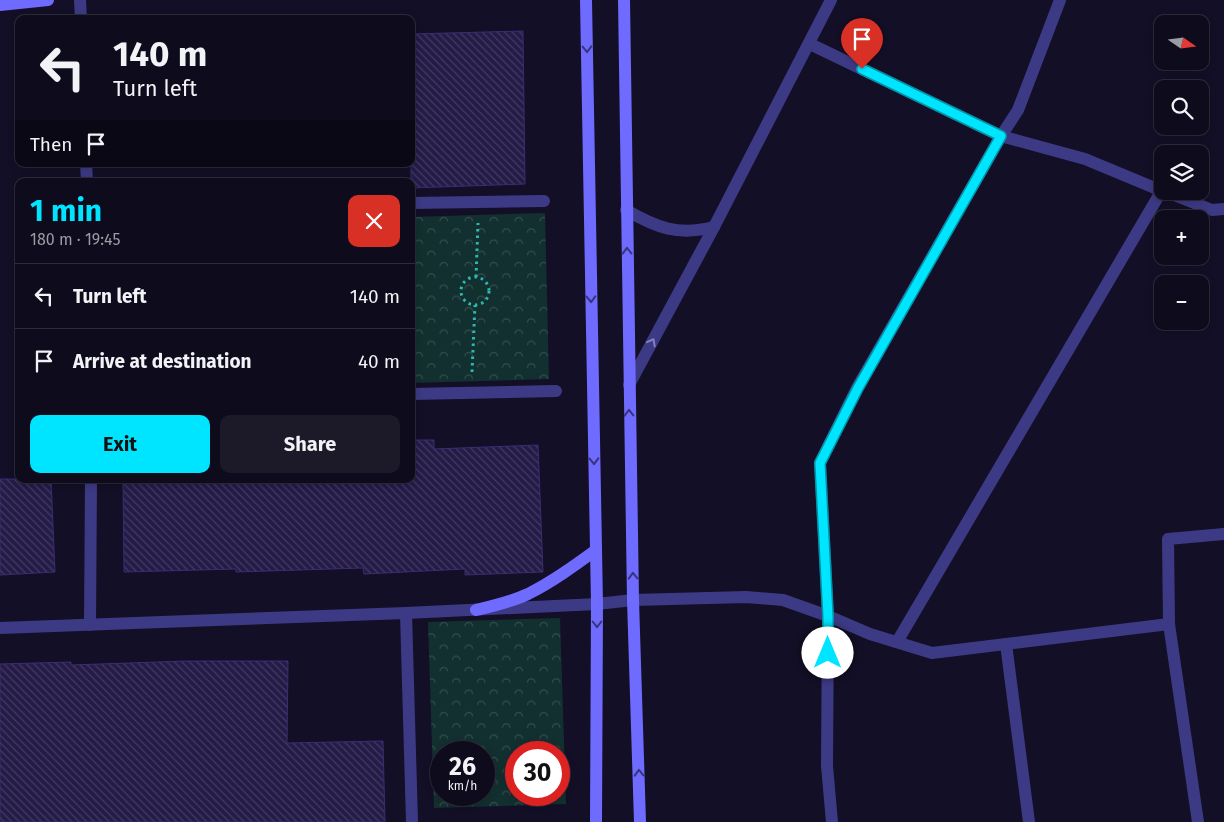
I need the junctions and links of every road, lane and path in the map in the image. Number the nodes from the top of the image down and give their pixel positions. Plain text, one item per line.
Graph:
1 (48, 0) edge
2 (80, 0) edge
3 (586, 0) edge
4 (624, 0) edge
5 (831, 0) edge
6 (1060, 0) edge
7 (0, 5) edge
8 (80, 15) edge
9 (810, 44) junction
10 (1001, 136) junction
11 (1154, 187) edge
12 (1158, 200) edge
13 (1186, 200) edge
14 (544, 201) dead end
15 (479, 202) junction
16 (415, 203) edge
17 (1224, 208) edge
18 (626, 210) junction
19 (714, 227) junction
20 (476, 277) junction
21 (475, 305) junction
22 (629, 385) junction
23 (556, 391) dead end
24 (472, 393) junction
25 (415, 394) edge
26 (91, 483) edge
27 (1224, 534) edge
28 (596, 550) junction
29 (633, 600) junction
30 (597, 604) junction
31 (476, 610) junction
32 (406, 613) junction
33 (828, 616) junction
34 (1169, 624) junction
35 (90, 625) junction
36 (0, 628) edge
37 (897, 642) junction
38 (1006, 644) junction
39 (412, 822) edge
40 (596, 822) edge
41 (640, 822) edge
42 (832, 822) edge
43 (1029, 822) edge
44 (1198, 822) edge

1 - 7 main road
2 - 8 street
3 -> 28 main road
4 - 18 main road
5 - 9 street
6 - 10 street
9 - 10 street
9 - 19 street
10 - 11 street
10 - 33 street
12 - 37 street
13 - 17 street
14 - 15 street
15 - 16 street
15 - 20 path
18 - 19 street
22 -> 18 main road
22 -> 19 street
20 - 21 path
20 - 21 path
21 - 24 path
29 -> 22 main road
23 - 24 street
24 - 25 street
26 - 35 street
27 - 34 street
28 - 30 main road
28 - 31 main road
29 - 30 street
29 - 33 street
41 -> 29 main road
30 - 31 street
30 -> 40 main road
31 - 32 street
32 - 35 street
32 - 39 street
33 - 37 street
33 - 42 street
34 - 38 street
34 - 44 street
35 - 36 street
37 - 38 street
38 - 43 street

